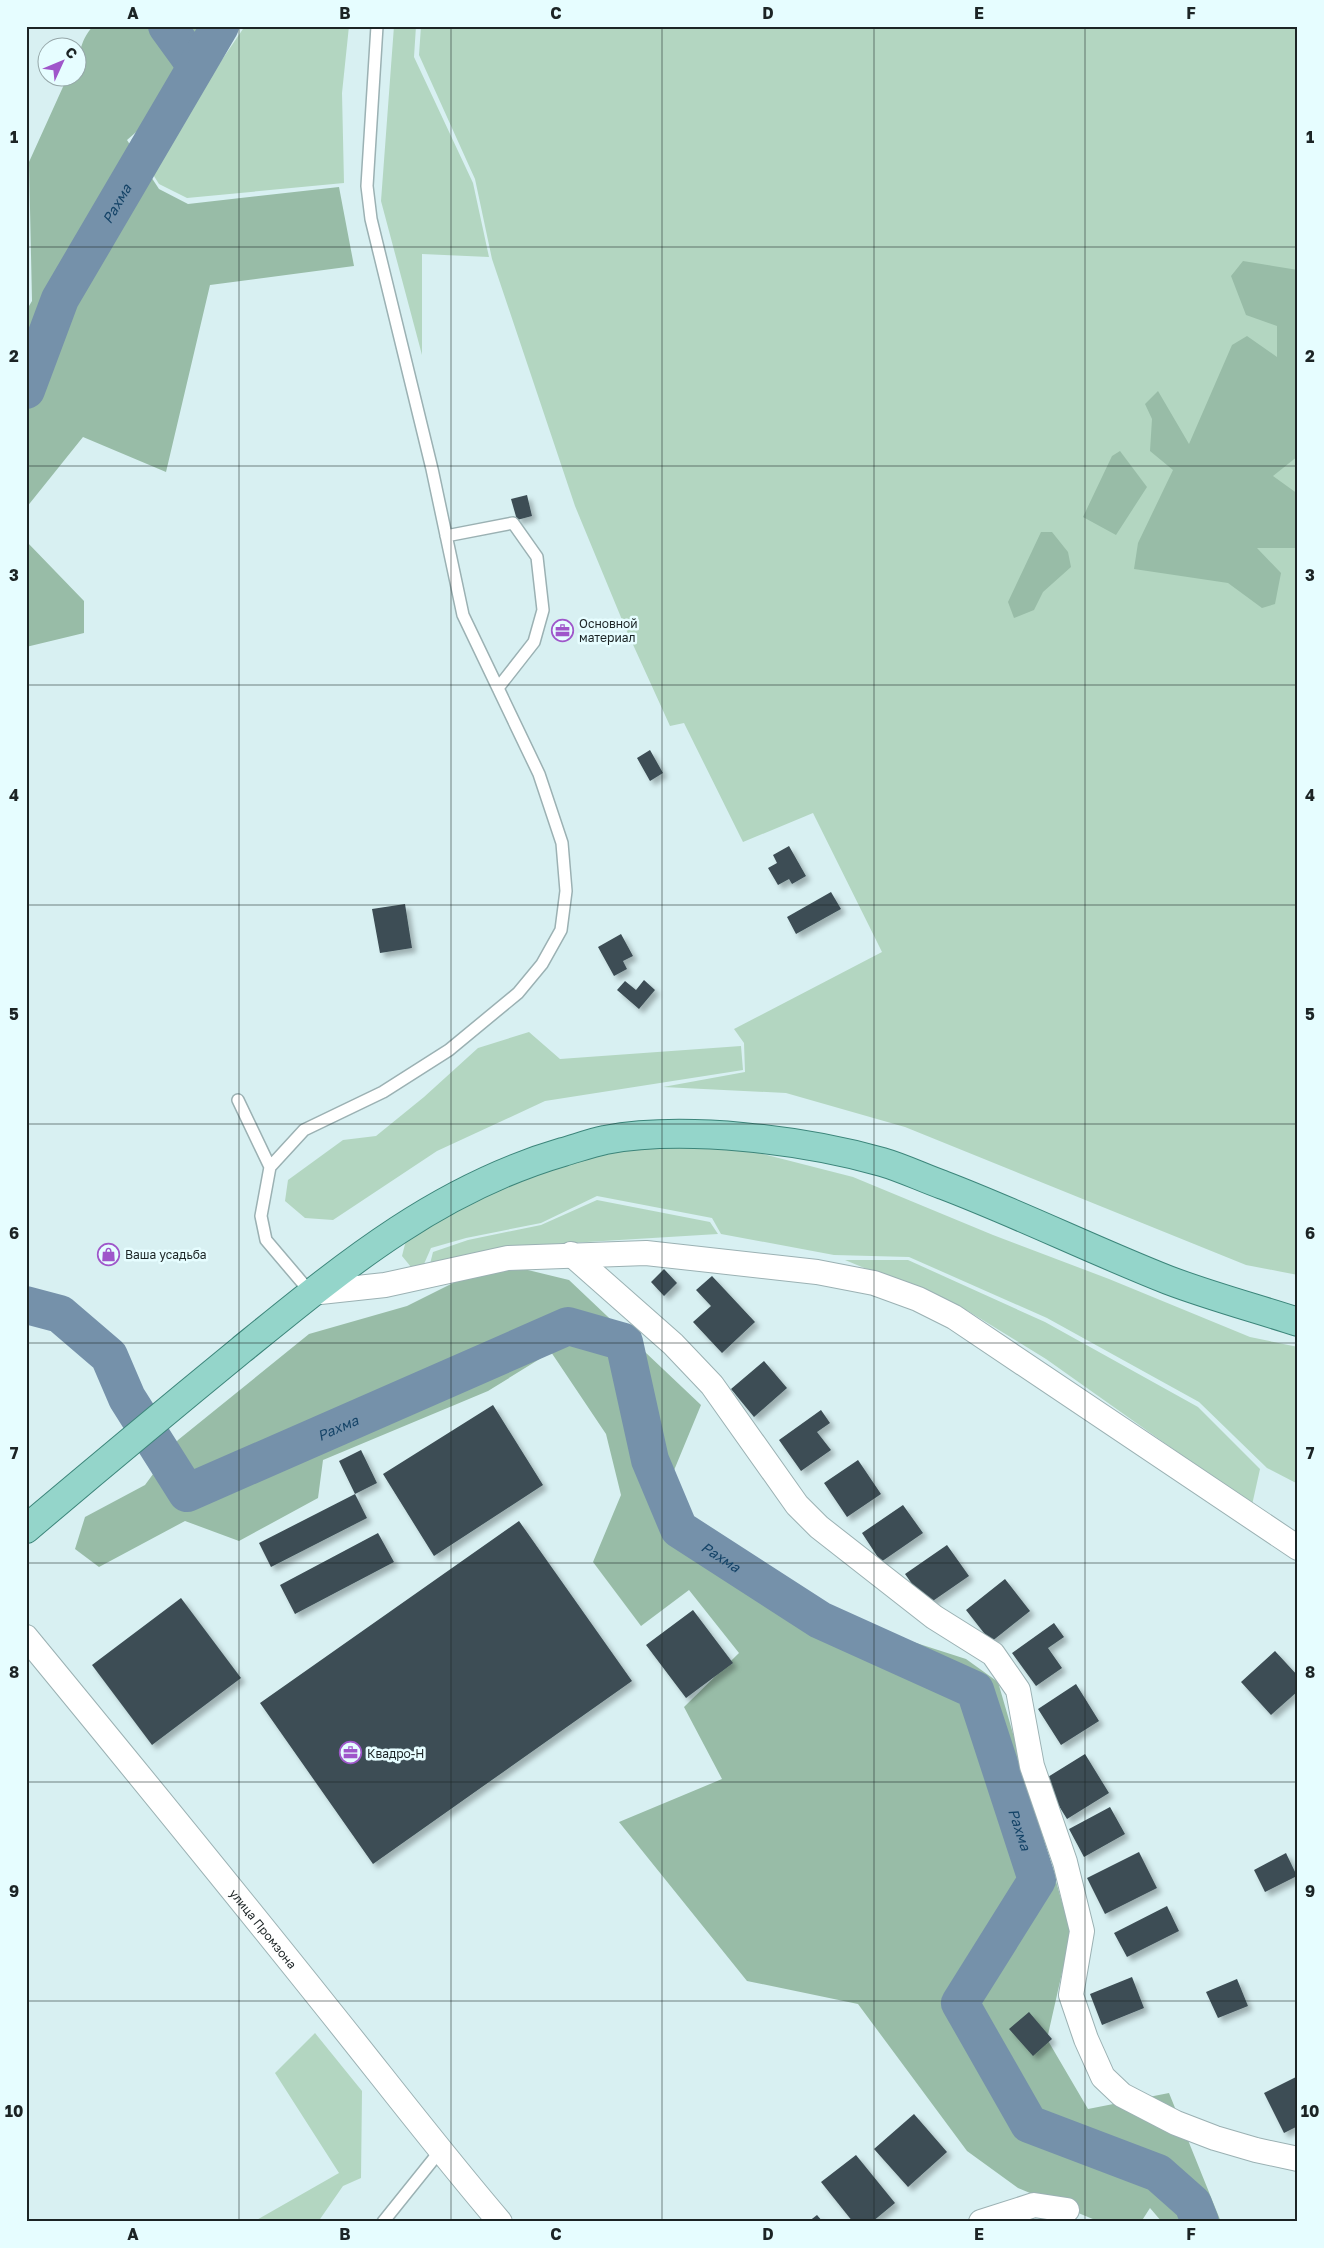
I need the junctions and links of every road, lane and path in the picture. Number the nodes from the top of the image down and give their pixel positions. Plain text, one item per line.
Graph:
1 (377, 26) edge
2 (446, 536) junction
3 (498, 688) junction
4 (238, 1100) dead end
5 (270, 1166) junction
6 (571, 1254) junction
7 (311, 1293) junction
8 (1298, 1322) edge
9 (26, 1529) edge
10 (1298, 1548) edge
11 (26, 1637) edge
12 (440, 2151) junction
13 (1298, 2159) edge
14 (1067, 2210) dead end
15 (383, 2222) edge
16 (500, 2222) edge
17 (981, 2222) edge

1 - 2 lane
2 - 3 lane
2 - 3 lane
3 - 5 lane
4 - 5 lane
5 - 7 lane
6 - 7 street
6 - 10 street
6 - 13 street
7 - 8 main road
7 - 9 main road
11 - 12 street, улица Промзона
12 - 15 lane
12 - 16 street, улица Промзона
14 - 17 street

